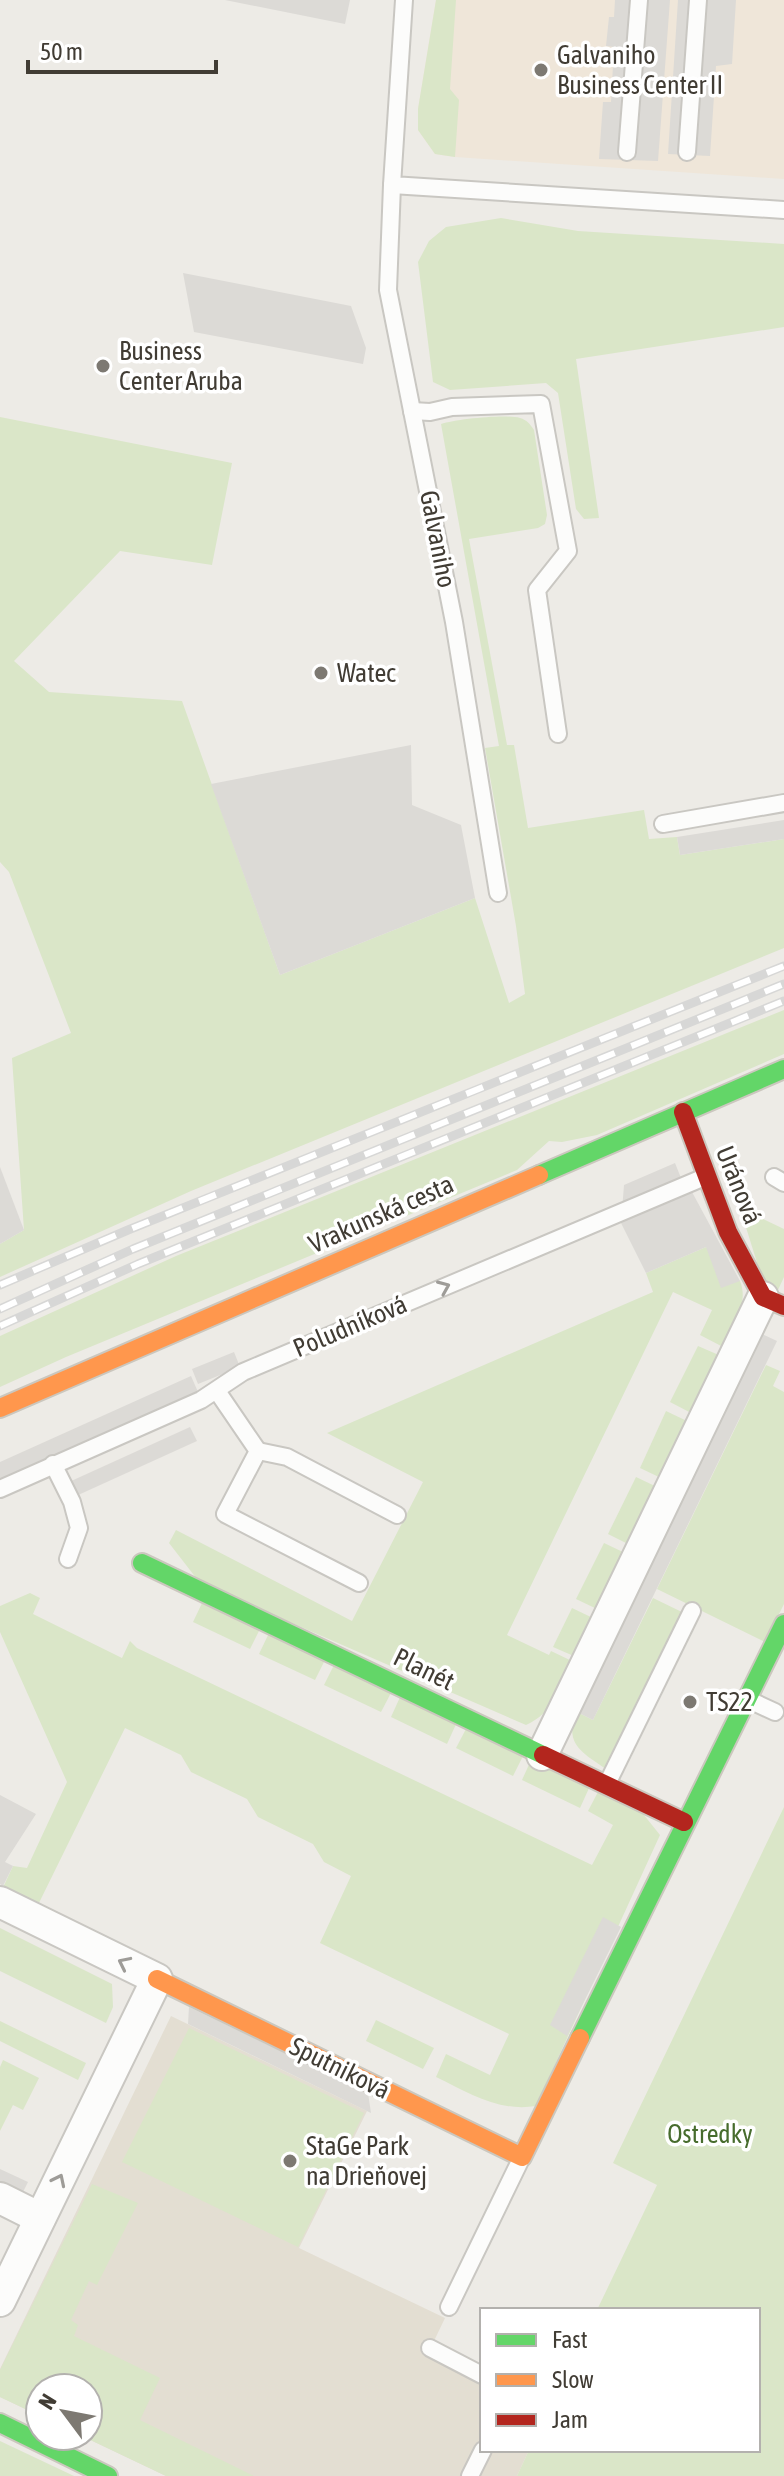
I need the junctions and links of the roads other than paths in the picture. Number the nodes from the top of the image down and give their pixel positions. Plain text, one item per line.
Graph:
1 (404, 0) edge
2 (639, 0) edge
3 (698, 0) edge
4 (627, 152) dead end
5 (687, 152) dead end
6 (392, 185) junction
7 (784, 210) edge
8 (412, 411) junction
9 (558, 734) dead end
10 (784, 803) edge
11 (663, 824) dead end
12 (498, 893) dead end
13 (784, 1069) edge
14 (683, 1112) junction
15 (707, 1176) junction
16 (773, 1302) edge
17 (217, 1391) junction
18 (0, 1408) edge
19 (258, 1451) junction
20 (53, 1464) junction
21 (0, 1489) edge
22 (397, 1515) dead end
23 (68, 1559) dead end
24 (142, 1563) dead end
25 (359, 1583) dead end
26 (692, 1611) dead end
27 (784, 1624) edge
28 (747, 1699) junction
29 (775, 1712) dead end
30 (542, 1755) junction
31 (607, 1786) junction
32 (684, 1822) junction
33 (0, 1902) edge
34 (157, 1979) junction
35 (522, 2157) junction
36 (0, 2198) edge
37 (40, 2218) junction
38 (0, 2301) edge
39 (449, 2307) dead end
40 (430, 2348) dead end
41 (480, 2374) edge
42 (0, 2423) edge
43 (482, 2452) edge
44 (108, 2476) edge
45 (470, 2476) edge

1 - 6 lane, Galvaniho
2 - 4 lane
3 - 5 lane
6 - 7 lane
6 - 8 lane, Galvaniho
8 - 9 lane
8 - 12 lane, Galvaniho
10 - 11 lane
13 - 14 street, Vrakunská cesta
14 - 15 street, Uránová
14 - 18 street, Vrakunská cesta
15 - 16 street, Uránová
17 -> 15 lane, Poludníková
16 - 30 street
17 - 19 lane
17 - 20 lane, Poludníková
19 - 22 lane
19 - 25 lane
20 - 21 lane, Poludníková
20 - 23 lane
24 - 30 street, Planét
26 - 31 lane
27 - 28 street
28 - 29 lane
28 - 32 street
30 - 31 street, Planét
31 - 32 street, Planét
32 - 35 street
34 -> 33 street, Sputniková
34 - 35 street, Sputniková
37 -> 34 street
35 - 39 lane
36 - 37 street
37 - 38 street
40 - 41 lane
42 - 44 street
43 - 45 lane

